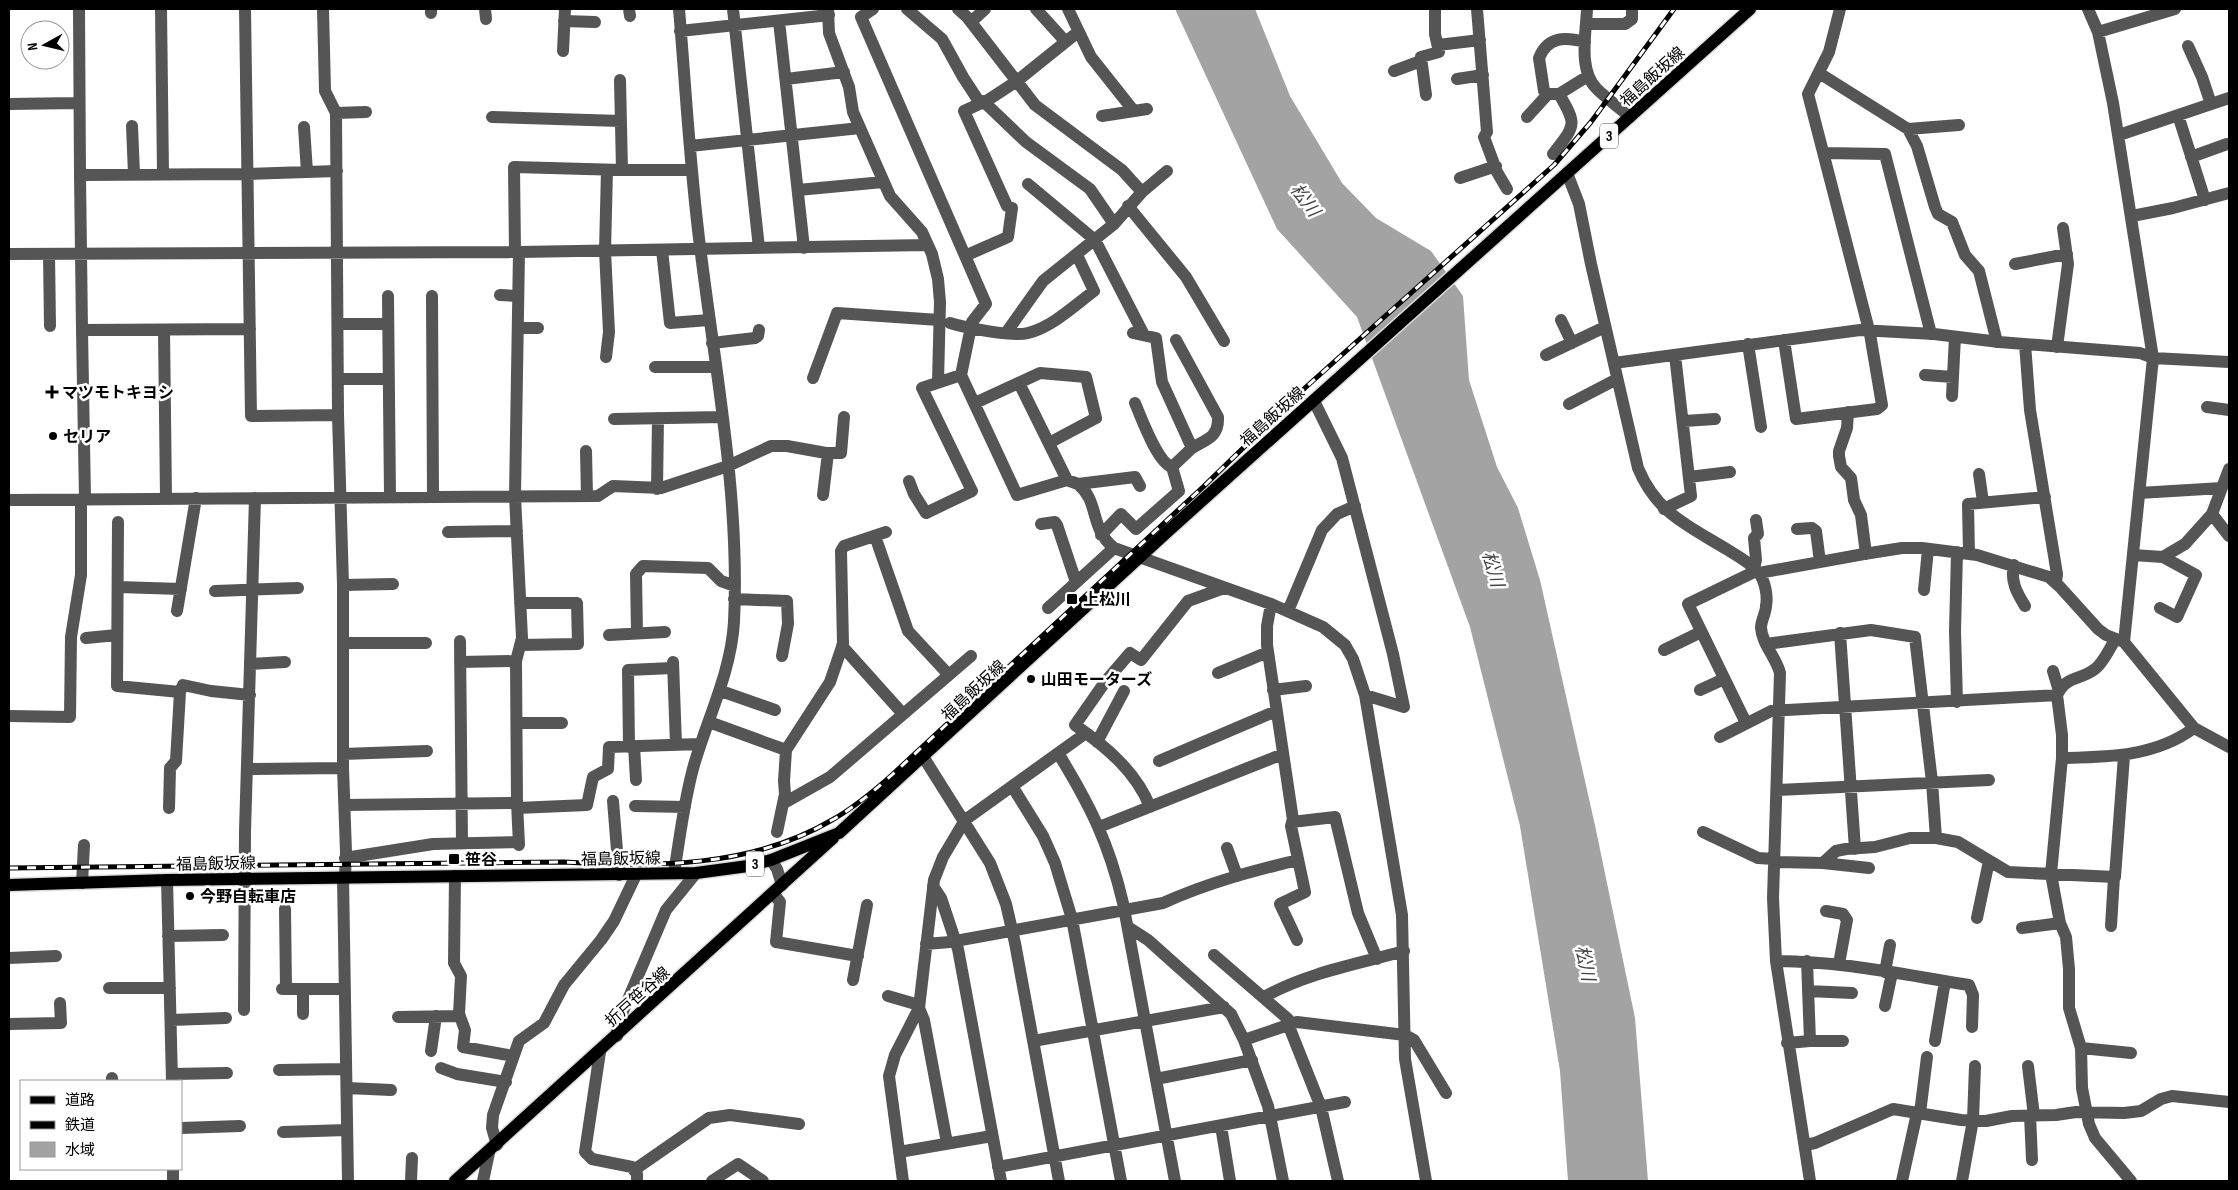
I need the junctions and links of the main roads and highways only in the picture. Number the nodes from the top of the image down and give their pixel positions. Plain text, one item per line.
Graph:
1 (1750, 9) edge
2 (839, 833) junction
3 (9, 885) edge
4 (456, 1181) edge

1 - 2 main road, 福島飯坂線 / 3
2 - 3 main road, 福島飯坂線 / 3
2 - 4 main road, 折戸笹谷線

